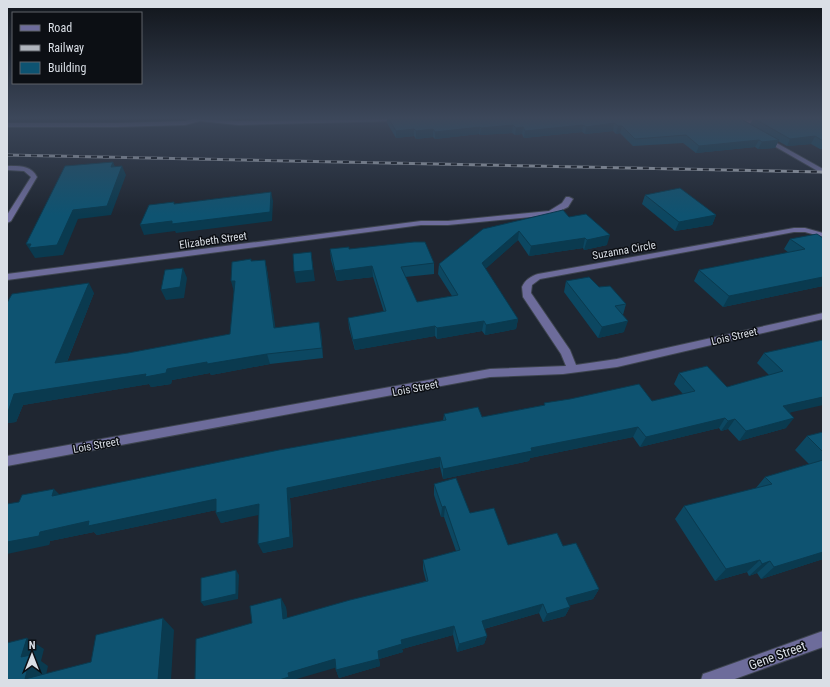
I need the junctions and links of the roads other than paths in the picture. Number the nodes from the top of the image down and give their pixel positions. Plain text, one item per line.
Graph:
1 (787, 151) edge
2 (7, 168) edge
3 (823, 172) edge
4 (569, 199) dead end
5 (7, 221) edge
6 (823, 235) edge
7 (7, 277) edge
8 (823, 316) edge
9 (572, 369) junction
10 (7, 461) edge
11 (823, 639) edge
12 (709, 680) edge

1 - 3 street
2 - 5 street
4 - 7 street, Elizabeth Street
6 - 9 street, Suzanna Circle
8 - 9 street, Lois Street
9 - 10 street, Lois Street
11 - 12 street, Gene Street

